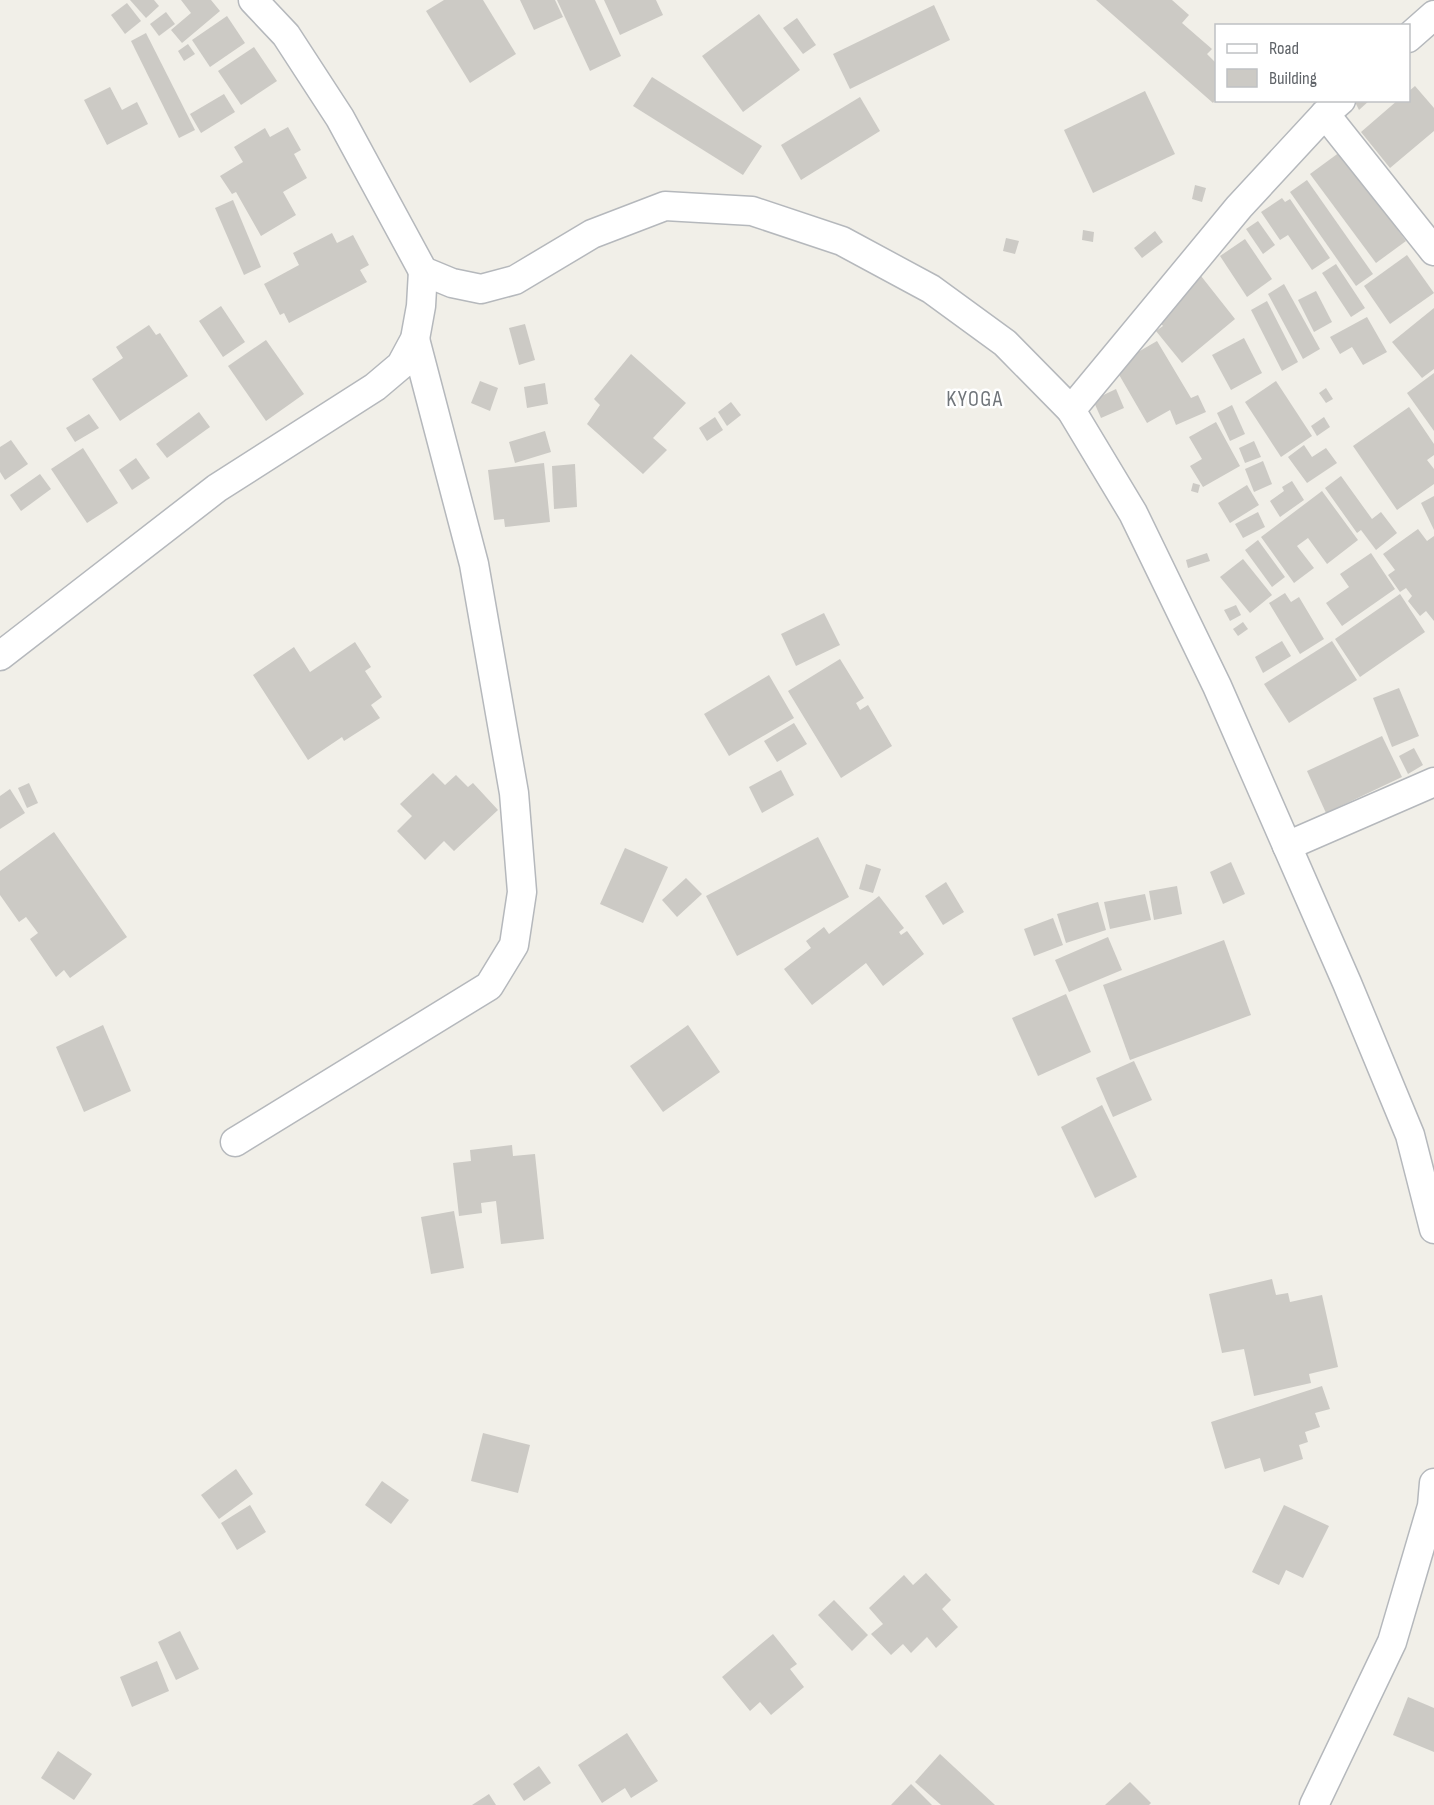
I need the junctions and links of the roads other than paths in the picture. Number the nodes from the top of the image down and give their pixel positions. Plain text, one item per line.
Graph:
1 (254, 0) edge
2 (1434, 15) edge
3 (1410, 36) edge
4 (1333, 107) edge
5 (1434, 251) edge
6 (423, 271) junction
7 (415, 339) junction
8 (1071, 410) junction
9 (0, 656) edge
10 (1434, 782) edge
11 (1287, 846) junction
12 (235, 1142) dead end
13 (1434, 1229) edge
14 (1434, 1483) edge
15 (1314, 1805) edge

1 - 6 street
2 - 3 street
4 - 5 street
4 - 8 street
6 - 7 street
6 - 8 street
7 - 9 street
7 - 12 street
8 - 11 street
10 - 11 street
11 - 13 street
14 - 15 street

